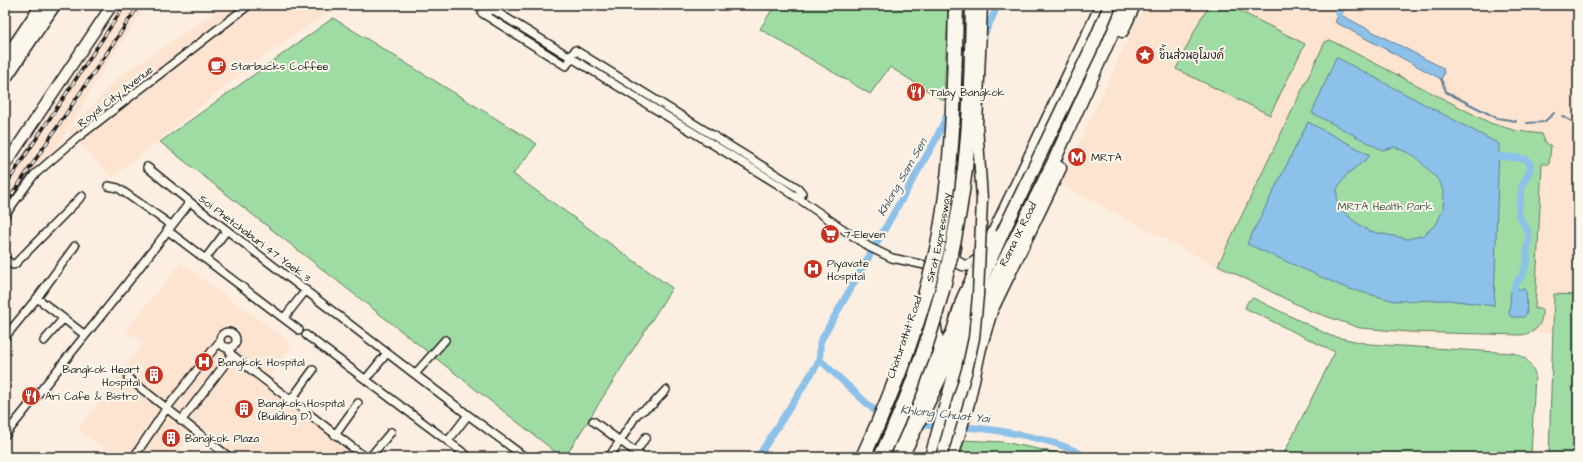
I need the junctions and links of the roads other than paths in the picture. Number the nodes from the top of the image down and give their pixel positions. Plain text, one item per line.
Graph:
1 (42, 5) edge
2 (54, 5) edge
3 (112, 5) edge
4 (249, 5) edge
5 (956, 5) edge
6 (963, 5) edge
7 (973, 5) edge
8 (982, 5) edge
9 (1102, 5) edge
10 (1110, 5) edge
11 (1123, 5) edge
12 (1126, 5) edge
13 (1134, 5) edge
14 (1120, 18) junction
15 (570, 58) junction
16 (5, 60) edge
17 (594, 62) junction
18 (589, 70) junction
19 (5, 78) edge
20 (639, 90) junction
21 (635, 97) junction
22 (1053, 111) junction
23 (681, 119) junction
24 (1073, 120) junction
25 (1047, 124) junction
26 (977, 125) junction
27 (1066, 135) junction
28 (1054, 161) junction
29 (5, 165) edge
30 (762, 165) junction
31 (147, 167) dead end
32 (757, 172) junction
33 (108, 186) dead end
34 (82, 196) dead end
35 (800, 199) junction
36 (190, 202) junction
37 (1043, 203) junction
38 (5, 215) edge
39 (169, 228) junction
40 (227, 230) junction
41 (75, 246) dead end
42 (985, 253) junction
43 (954, 257) junction
44 (205, 258) junction
45 (5, 259) edge
46 (938, 268) junction
47 (992, 286) junction
48 (306, 290) junction
49 (931, 296) junction
50 (37, 298) junction
51 (991, 311) junction
52 (284, 318) junction
53 (64, 319) junction
54 (299, 330) dead end
55 (953, 331) junction
56 (306, 335) dead end
57 (85, 336) junction
58 (5, 337) edge
59 (445, 340) dead end
60 (44, 341) dead end
61 (220, 341) junction
62 (227, 347) junction
63 (940, 352) junction
64 (387, 353) junction
65 (232, 355) junction
66 (958, 369) junction
67 (313, 370) dead end
68 (415, 374) junction
69 (128, 378) dead end
70 (366, 379) junction
71 (666, 390) dead end
72 (291, 400) junction
73 (358, 403) dead end
74 (166, 409) junction
75 (468, 415) junction
76 (182, 421) junction
77 (593, 421) dead end
78 (392, 432) dead end
79 (5, 435) edge
80 (335, 435) junction
81 (646, 437) dead end
82 (448, 441) junction
83 (620, 441) junction
84 (934, 450) edge
85 (953, 455) edge
86 (134, 457) edge
87 (229, 457) edge
88 (365, 457) edge
89 (370, 457) edge
90 (469, 457) edge
91 (525, 457) edge
92 (609, 457) edge
93 (863, 457) edge
94 (871, 457) edge
95 (881, 457) edge
96 (890, 457) edge
97 (902, 457) edge
98 (941, 457) edge

1 - 16 main road
2 - 19 main road
3 - 29 main road
4 - 38 street, Royal City Avenue
5 - 93 highway, Sirat Expressway, bridge
6 - 46 main road, Chaturathit Road
7 - 95 highway, Sirat Expressway, bridge
8 - 26 main road, bridge
9 - 22 main road, Rama IX Road
10 - 55 main road, Rama IX Road, bridge
11 - 14 main road, Rama IX Road
12 - 14 main road
13 - 37 main road, Rama IX Road
14 - 24 main road, Rama IX Road
15 - 15 street
15 - 17 street
15 - 18 street
17 - 18 street
17 - 20 street
18 - 21 street
20 - 21 street
20 - 23 street
21 - 23 street
22 - 24 main road
22 - 25 main road, Rama IX Road
23 - 30 street
23 - 32 street
24 - 27 main road, Rama IX Road
25 - 27 main road
25 - 42 main road, Rama IX Road
26 - 43 main road, bridge
26 - 98 main road, bridge
27 - 28 main road, Rama IX Road
28 - 37 main road
28 - 47 main road, Rama IX Road
30 - 32 street
30 - 35 street
31 - 36 street
32 - 35 street
33 - 39 street
34 - 45 street
35 - 46 street
36 - 39 street, Soi Phetchaburi 47 Yaek 3
36 - 40 street, Soi Phetchaburi 47 Yaek 3
37 - 51 main road, Rama IX Road
39 - 44 street
39 - 57 street, Soi Phetchaburi 47 Yaek 3
40 - 44 street
40 - 48 street, Soi Phetchaburi 47 Yaek 3
41 - 50 street
42 - 43 main road
42 - 55 main road, Rama IX Road
43 - 46 main road
44 - 52 street
46 - 49 main road, Chaturathit Road
47 - 66 highway
47 - 97 main road, Rama IX Road
48 - 52 street
48 - 64 street, Soi Phetchaburi 47 Yaek 3
49 - 63 main road
49 - 94 main road, Chaturathit Road
50 - 53 street
50 - 58 street
51 - 66 main road
51 - 85 main road, Rama IX Road
52 - 54 street
53 - 57 street
53 - 60 street
55 - 63 main road, Rama IX Road
56 - 70 street
57 - 79 street, Soi Phetchaburi 47 Yaek 3
59 - 68 street
61 - 62 street
61 - 62 street
61 - 74 street
62 - 65 street
63 - 96 main road, Rama IX Road
64 - 68 street, Soi Phetchaburi 47 Yaek 3
64 - 70 street
65 - 72 street
65 - 76 street
66 - 84 highway
67 - 72 street
68 - 75 street, Soi Phetchaburi 47 Yaek 3
69 - 74 street
70 - 82 street
71 - 83 street
72 - 80 street
73 - 80 street
74 - 76 street
74 - 86 street
75 - 82 street
75 - 91 street, Soi Phetchaburi 47 Yaek 3
76 - 87 street
77 - 83 street
78 - 89 street
80 - 88 street
81 - 83 street
82 - 90 street
83 - 92 street

